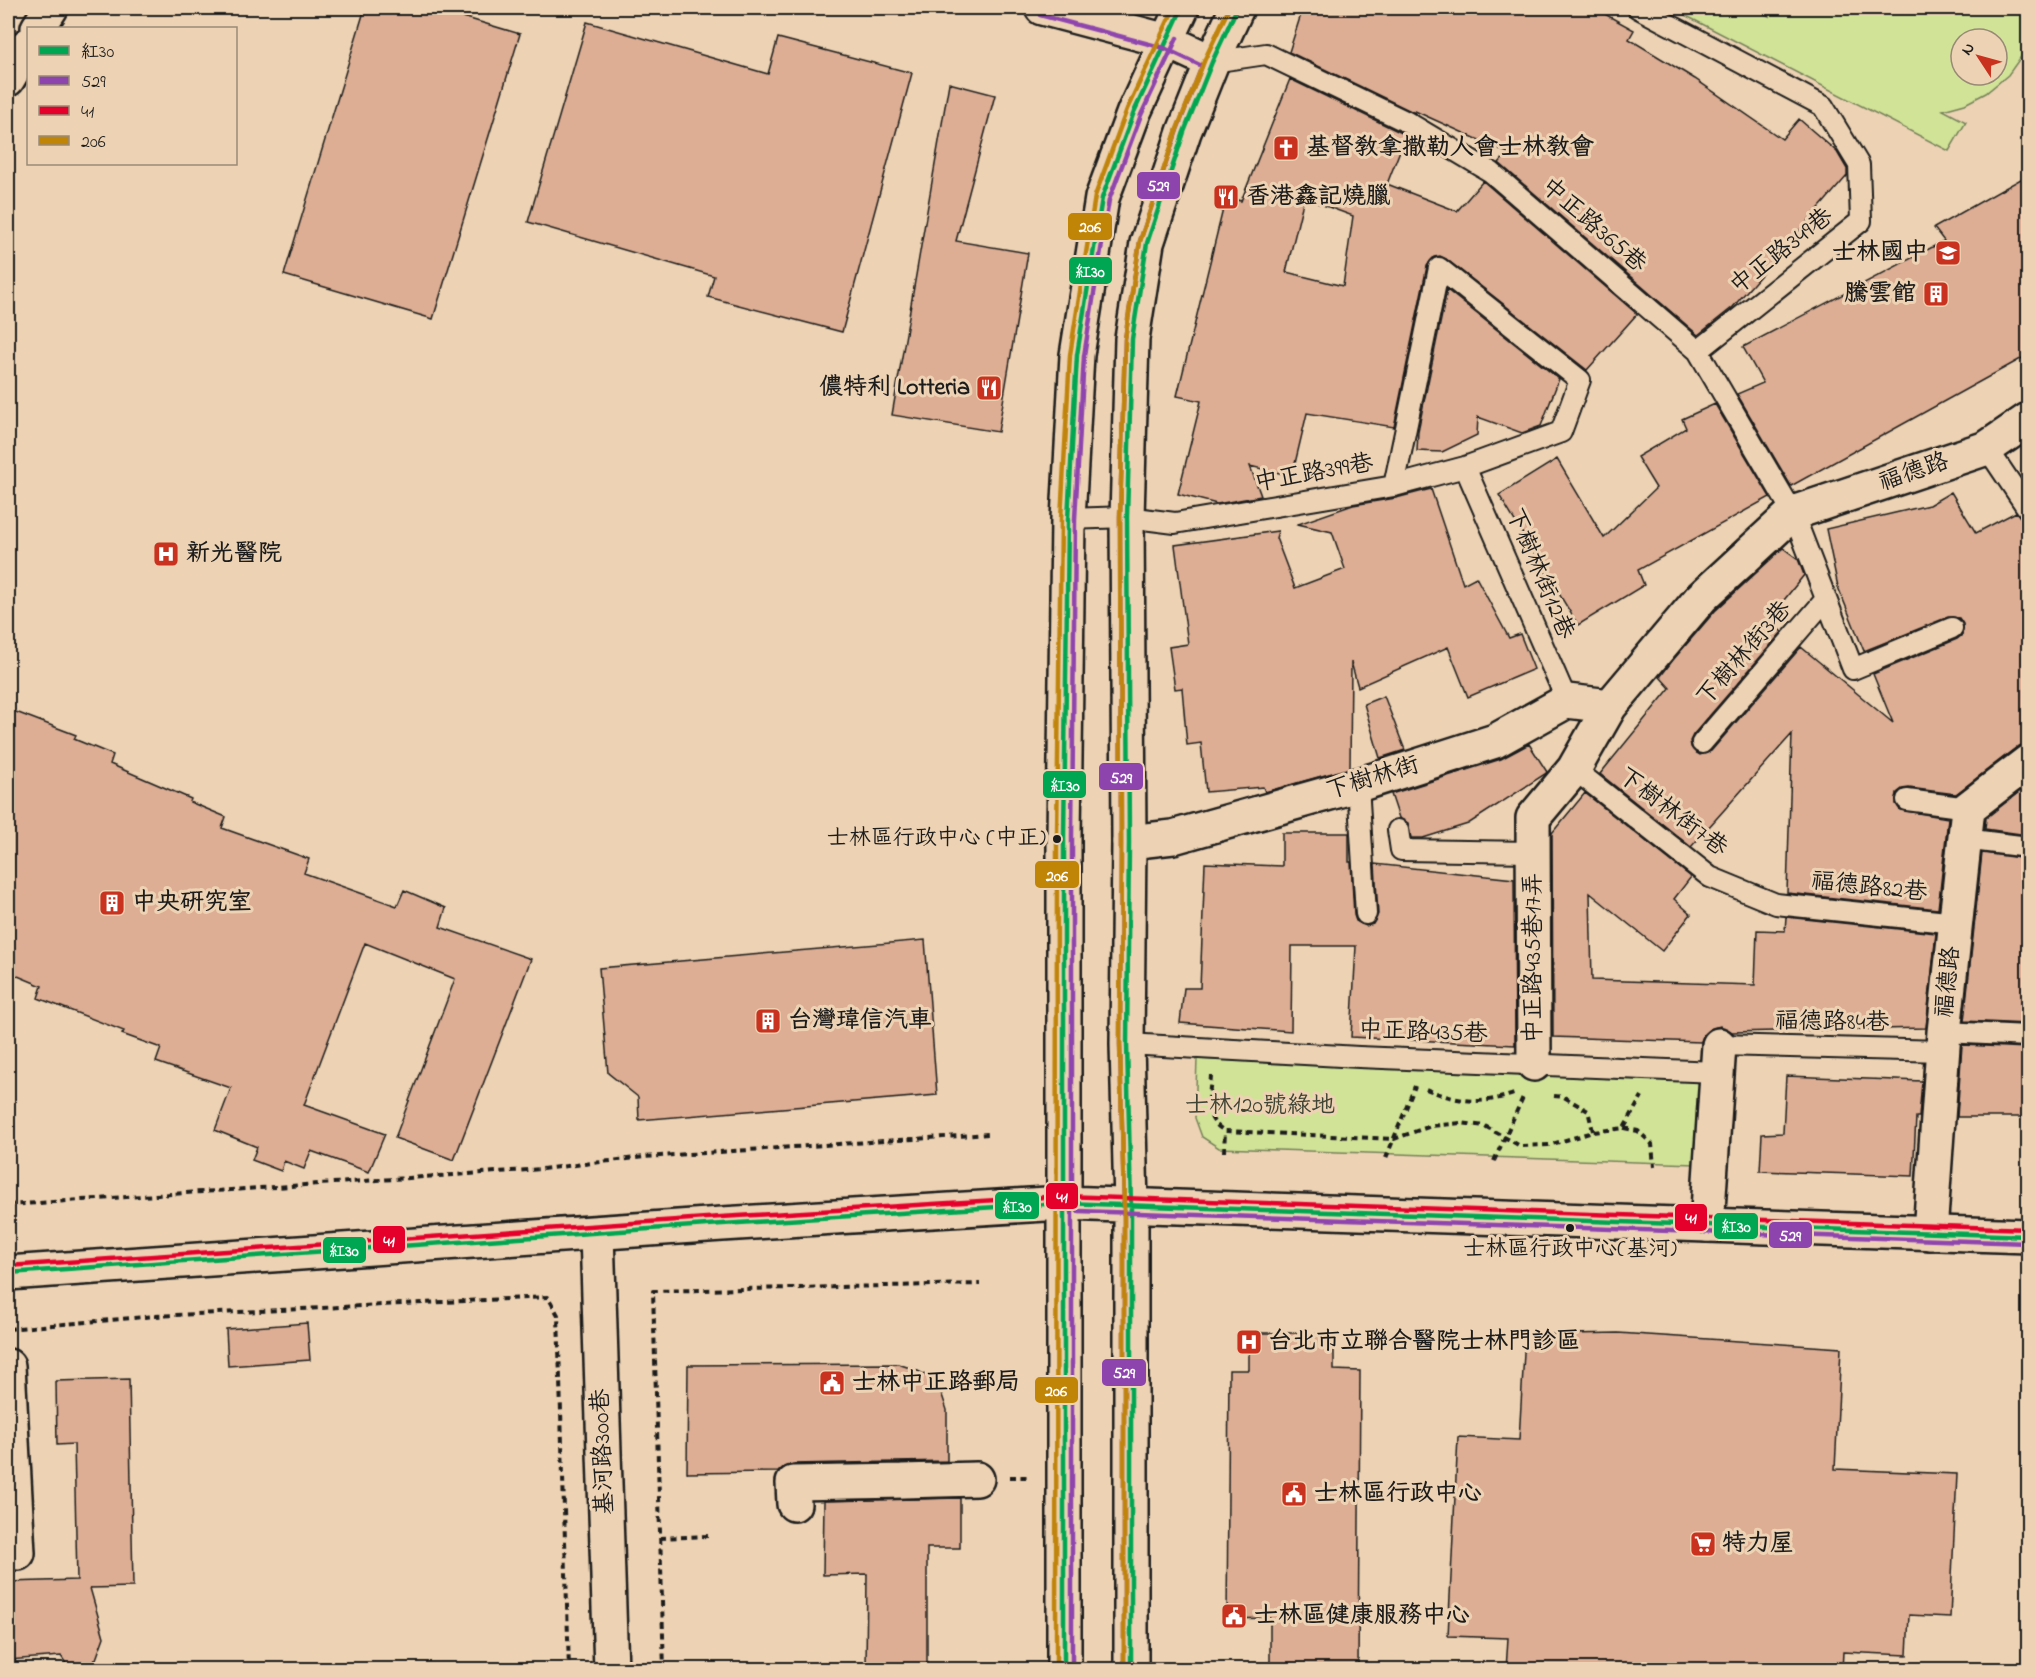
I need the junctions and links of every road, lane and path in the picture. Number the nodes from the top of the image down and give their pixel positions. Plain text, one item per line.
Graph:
1 (51, 8) edge
2 (1042, 8) edge
3 (1182, 8) edge
4 (1237, 8) edge
5 (1638, 8) edge
6 (39, 27) edge
7 (1167, 41) junction
8 (27, 47) edge
9 (1212, 62) junction
10 (8, 79) edge
11 (1698, 351) junction
12 (2028, 420) edge
13 (1987, 448) junction
14 (1465, 466) junction
15 (1394, 486) junction
16 (2028, 509) edge
17 (1793, 513) junction
18 (1127, 517) junction
19 (1068, 519) junction
20 (1826, 599) junction
21 (1952, 628) dead end
22 (1567, 701) junction
23 (1610, 706) junction
24 (1702, 743) dead end
25 (2028, 762) edge
26 (1574, 769) junction
27 (1358, 785) junction
28 (1907, 800) dead end
29 (1966, 824) junction
30 (1398, 830) dead end
31 (1129, 842) junction
32 (2028, 847) edge
33 (1534, 852) junction
34 (1776, 904) joint
35 (1366, 914) dead end
36 (1956, 923) junction
37 (2028, 1036) edge
38 (1943, 1041) junction
39 (1127, 1044) junction
40 (1718, 1058) junction
41 (1423, 1059) junction
42 (1534, 1064) junction
43 (1653, 1069) junction
44 (1211, 1074) dead end
45 (1624, 1128) junction
46 (1226, 1131) junction
47 (988, 1134) dead end
48 (1504, 1137) junction
49 (1394, 1139) junction
50 (1224, 1152) dead end
51 (1386, 1158) dead end
52 (1494, 1161) dead end
53 (1654, 1167) dead end
54 (1063, 1203) junction
55 (8, 1205) edge
56 (1131, 1206) junction
57 (1707, 1225) junction
58 (1930, 1233) junction
59 (597, 1234) junction
60 (2028, 1236) edge
61 (8, 1273) edge
62 (980, 1284) dead end
63 (8, 1329) edge
64 (8, 1366) edge
65 (1064, 1475) junction
66 (976, 1479) joint
67 (794, 1504) dead end
68 (710, 1536) dead end
69 (660, 1538) junction
70 (18, 1553) dead end
71 (2028, 1668) edge
72 (2003, 1669) edge
73 (569, 1670) edge
74 (611, 1670) edge
75 (664, 1670) edge
76 (1064, 1670) edge
77 (1131, 1670) edge

1 - 6 street
2 - 7 street
3 - 7 street
4 - 9 street
5 - 11 lane, 中正路349巷
7 - 9 street
7 - 19 street
8 - 10 street
9 - 11 lane, 中正路365巷
9 - 18 street
11 - 17 lane, 中正路365巷
12 - 13 street, 福德路
13 - 16 lane
13 - 17 street, 福德路
14 - 15 lane, 中正路399巷
14 - 15 lane, 中正路399巷
14 - 22 lane, 下樹林街12巷
15 - 18 lane, 中正路399巷
17 - 20 lane, 中正路365巷
17 - 23 street
18 - 19 lane, 中正路399巷
18 - 31 street
19 - 54 street
20 - 21 lane, 中正路365巷
20 - 24 lane, 下樹林街3巷
22 - 23 street
22 - 27 street, 下樹林街
23 - 26 street
25 - 29 street
26 - 33 street
26 - 34 lane, 下樹林街7巷
27 - 31 street, 下樹林街
27 - 35 lane
28 - 29 lane
29 - 32 lane
29 - 36 street, 福德路
30 - 33 lane
31 - 39 street
33 - 42 street, 中正路435巷17弄
34 - 36 lane, 福德路82巷
36 - 38 street, 福德路
37 - 38 lane, 福德路84巷
38 - 40 lane, 福德路84巷
38 - 58 street, 福德路
39 - 41 lane, 中正路435巷
39 - 56 street
40 - 43 lane, 中正路435巷
40 - 57 street
41 - 42 lane, 中正路435巷
41 - 49 path
42 - 43 lane, 中正路435巷
42 - 48 path
43 - 45 path
44 - 46 path
45 - 48 path
45 - 53 path
46 - 49 path
46 - 50 path
47 - 55 path
48 - 49 path
48 - 52 path
49 - 51 path
54 - 56 street
54 - 59 street
54 - 65 street
56 - 57 street
56 - 77 street
57 - 58 street
58 - 60 street
59 - 61 street
59 - 74 street, 基河路300巷
62 - 69 path
63 - 73 path
64 - 70 street
65 - 66 path
65 - 76 street
66 - 67 street
68 - 69 path
69 - 75 path
71 - 72 path

